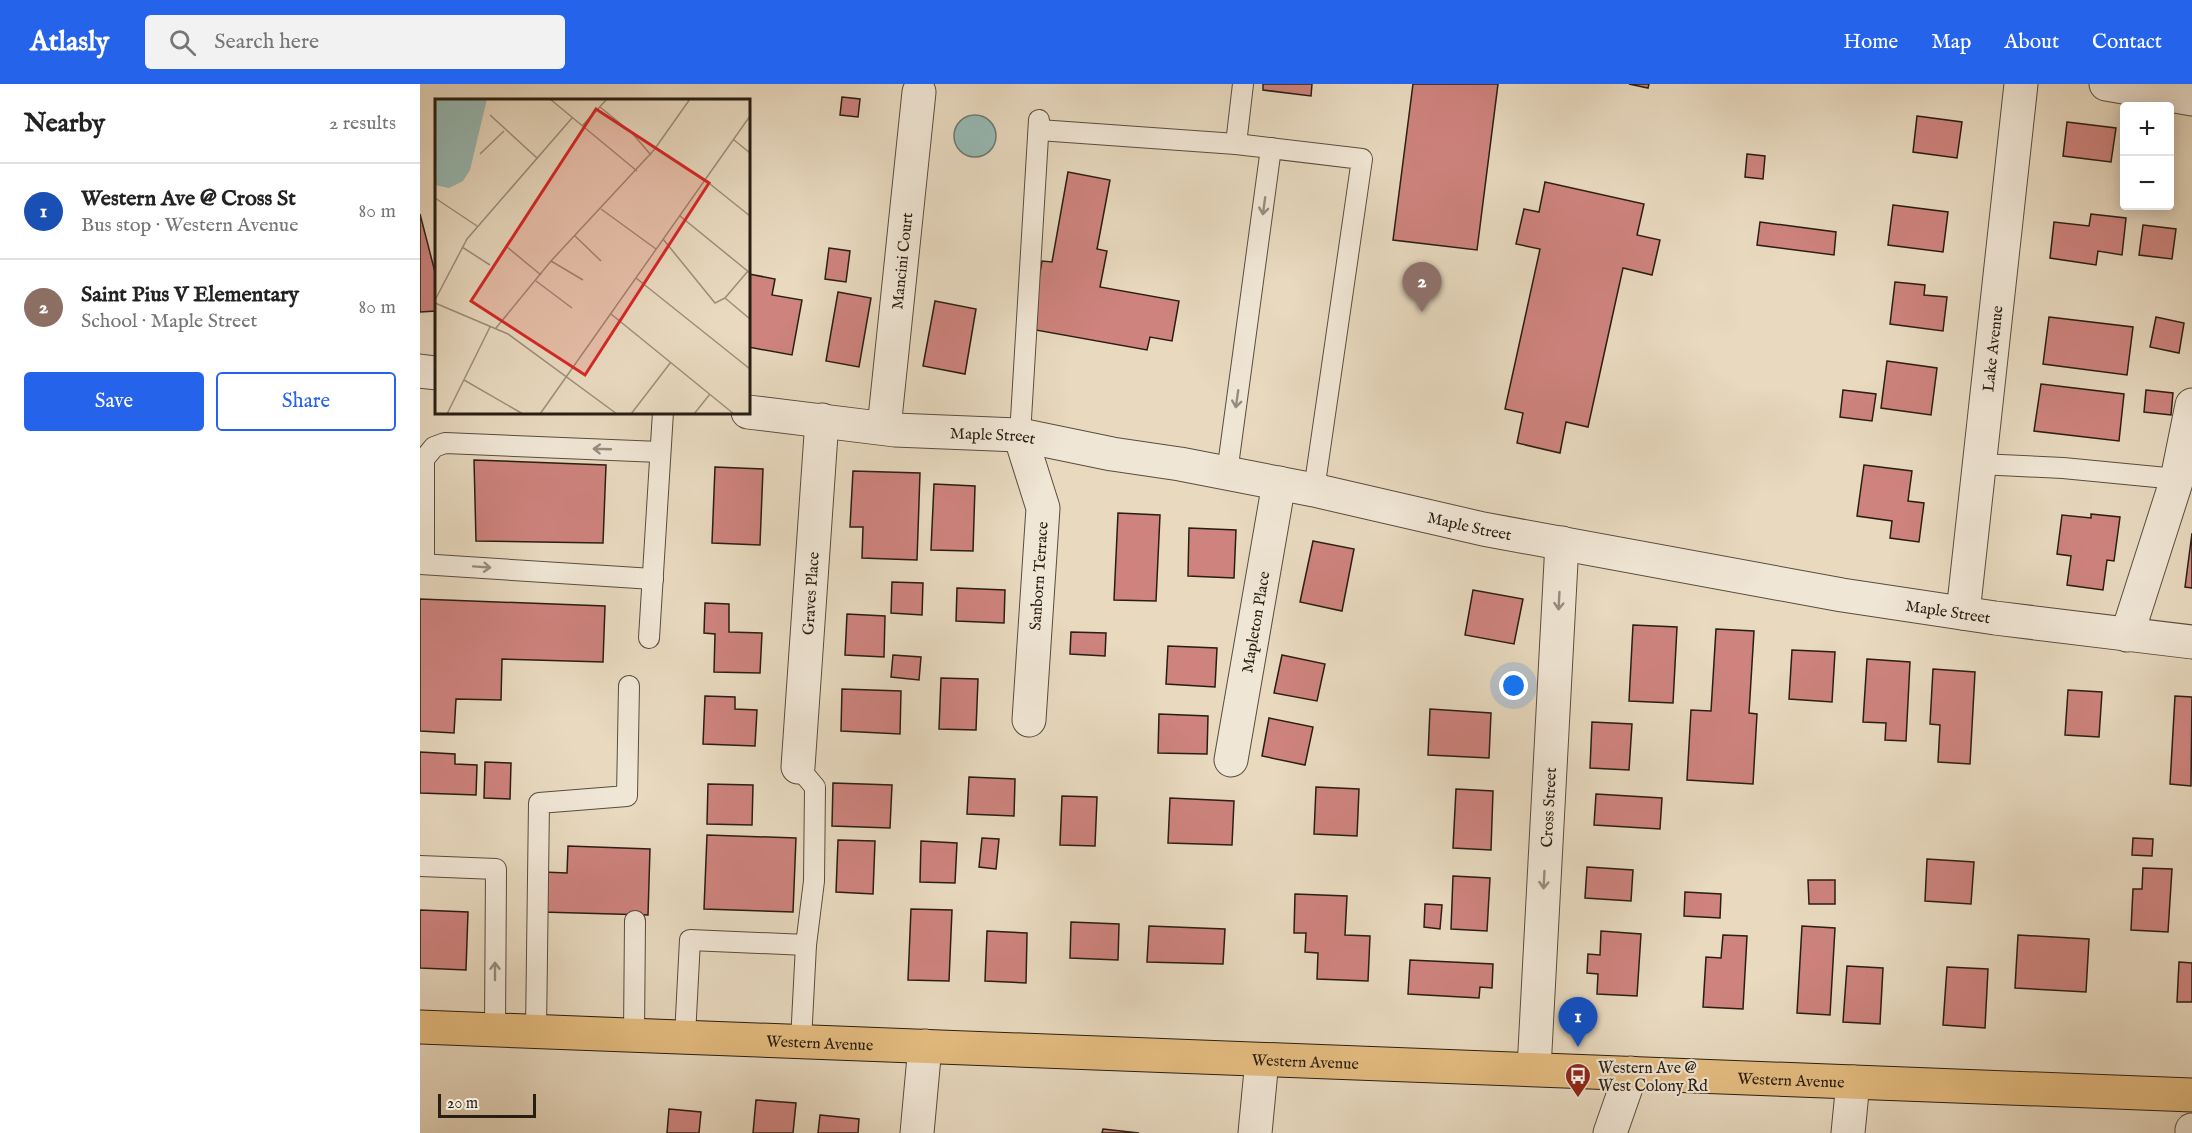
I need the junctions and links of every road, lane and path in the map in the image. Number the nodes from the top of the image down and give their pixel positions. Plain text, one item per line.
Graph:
1 (1243, 84) edge
2 (2021, 84) edge
3 (2106, 84) edge
4 (919, 92) dead end
5 (2192, 99) edge
6 (1236, 144) junction
7 (1271, 148) junction
8 (420, 371) edge
9 (435, 373) edge
10 (2192, 405) edge
11 (750, 411) edge
12 (663, 414) edge
13 (822, 420) junction
14 (884, 428) junction
15 (1020, 435) junction
16 (660, 452) junction
17 (1979, 464) junction
18 (1227, 473) junction
19 (2177, 479) junction
20 (1279, 483) junction
21 (1314, 490) junction
22 (1562, 543) junction
23 (422, 564) edge
24 (652, 579) junction
25 (1963, 613) junction
26 (2127, 635) junction
27 (649, 638) dead end
28 (2192, 642) edge
29 (629, 686) dead end
30 (1029, 720) dead end
31 (1231, 760) dead end
32 (798, 767) joint
33 (420, 866) edge
34 (635, 921) dead end
35 (806, 945) junction
36 (420, 1027) edge
37 (495, 1030) junction
38 (536, 1031) junction
39 (634, 1034) junction
40 (685, 1036) junction
41 (801, 1041) junction
42 (925, 1047) junction
43 (1262, 1060) junction
44 (1534, 1069) junction
45 (1631, 1073) junction
46 (1853, 1082) junction
47 (2192, 1095) edge
48 (917, 1133) edge
49 (1255, 1133) edge
50 (1610, 1133) edge
51 (1848, 1133) edge

1 - 6 lane
2 - 17 street, Lake Avenue
3 - 5 street
4 - 14 street, Mancini Court
6 - 7 lane
6 - 15 lane
7 -> 18 lane
7 - 21 lane
8 - 9 street
10 - 19 street
11 - 13 street, Maple Street
12 - 16 lane
13 - 14 street, Maple Street
13 - 32 street, Graves Place
14 - 15 street, Maple Street
15 - 18 street, Maple Street
15 - 30 street, Sanborn Terrace
16 -> 23 lane
16 - 24 lane
17 - 19 lane
17 - 25 street, Lake Avenue
18 - 20 street, Maple Street
19 - 26 street
20 - 21 street, Maple Street
20 - 31 street, Mapleton Place
21 - 22 street, Maple Street
22 - 25 street, Maple Street
22 -> 44 street, Cross Street
23 -> 24 lane
24 - 27 lane
25 - 26 street, Maple Street
26 - 28 street, Maple Street
29 - 38 lane
32 - 35 lane
37 -> 33 lane
34 - 39 lane
35 - 40 lane
35 - 41 lane
36 - 37 main road, Western Avenue
37 - 38 main road, Western Avenue
38 - 39 main road, Western Avenue
39 - 40 main road, Western Avenue
40 - 41 main road, Western Avenue
41 - 42 main road, Western Avenue
42 - 43 main road, Western Avenue
42 - 48 street
43 - 44 main road, Western Avenue
43 - 49 street
44 - 45 main road, Western Avenue
45 - 46 main road, Western Avenue
45 - 50 street
46 - 47 main road, Western Avenue
46 - 51 street

